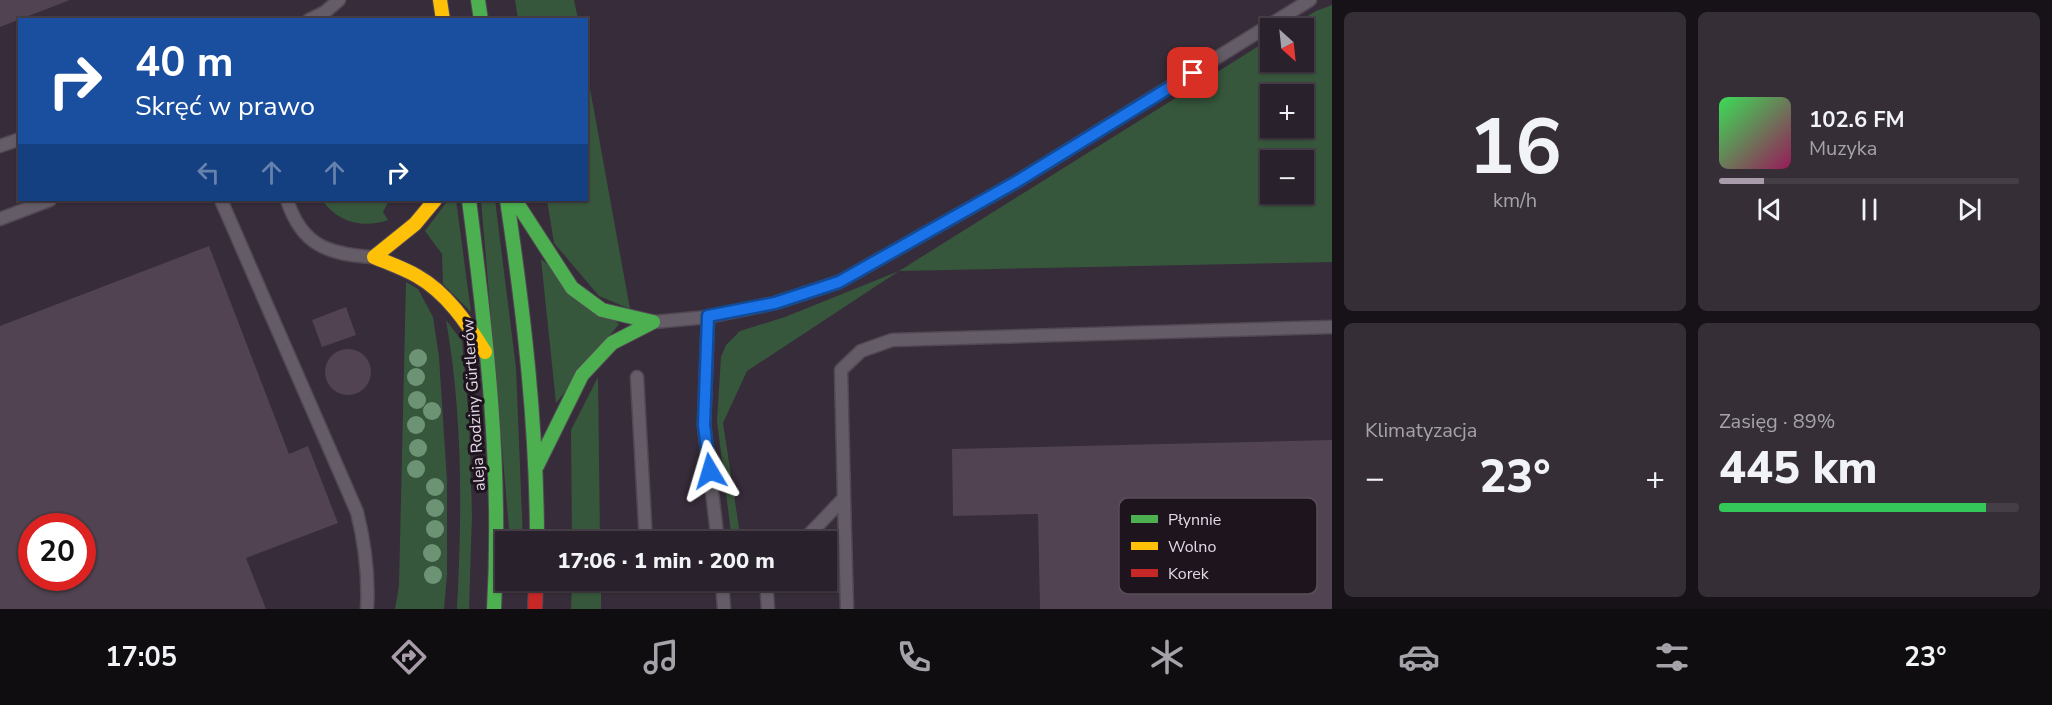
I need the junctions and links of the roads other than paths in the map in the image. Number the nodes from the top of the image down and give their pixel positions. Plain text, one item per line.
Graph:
1 (339, 0) edge
2 (440, 0) edge
3 (478, 0) edge
4 (1310, 0) edge
5 (313, 18) edge
6 (443, 18) edge
7 (481, 18) edge
8 (18, 140) edge
9 (0, 146) edge
10 (47, 201) edge
11 (221, 201) edge
12 (288, 201) edge
13 (434, 201) edge
14 (468, 201) edge
15 (507, 201) edge
16 (516, 201) edge
17 (0, 219) edge
18 (374, 257) junction
19 (708, 316) junction
20 (653, 322) junction
21 (1332, 327) edge
22 (489, 359) junction
23 (637, 377) dead end
24 (536, 468) junction
25 (844, 498) junction
26 (537, 531) edge
27 (645, 531) edge
28 (717, 531) edge
29 (812, 531) edge
30 (536, 591) edge
31 (723, 591) edge
32 (767, 591) edge
33 (367, 609) edge
34 (494, 609) edge
35 (535, 609) edge
36 (724, 609) edge
37 (768, 609) edge
38 (847, 609) edge

1 - 5 lane
2 - 6 main road
3 - 7 main road
4 - 19 lane
8 - 9 lane
10 - 17 lane
11 - 33 lane
12 - 18 lane
13 - 18 main road
14 - 22 main road, aleja Rodziny Gürtlerów
15 - 24 main road
16 - 20 main road
18 - 22 main road
19 - 20 lane
19 - 28 lane
20 - 24 main road
21 - 25 lane
22 - 34 main road, aleja Rodziny Gürtlerów
23 - 27 lane
24 - 26 main road
25 - 29 lane
25 - 38 lane
30 - 35 main road
31 - 36 lane
32 - 37 lane

